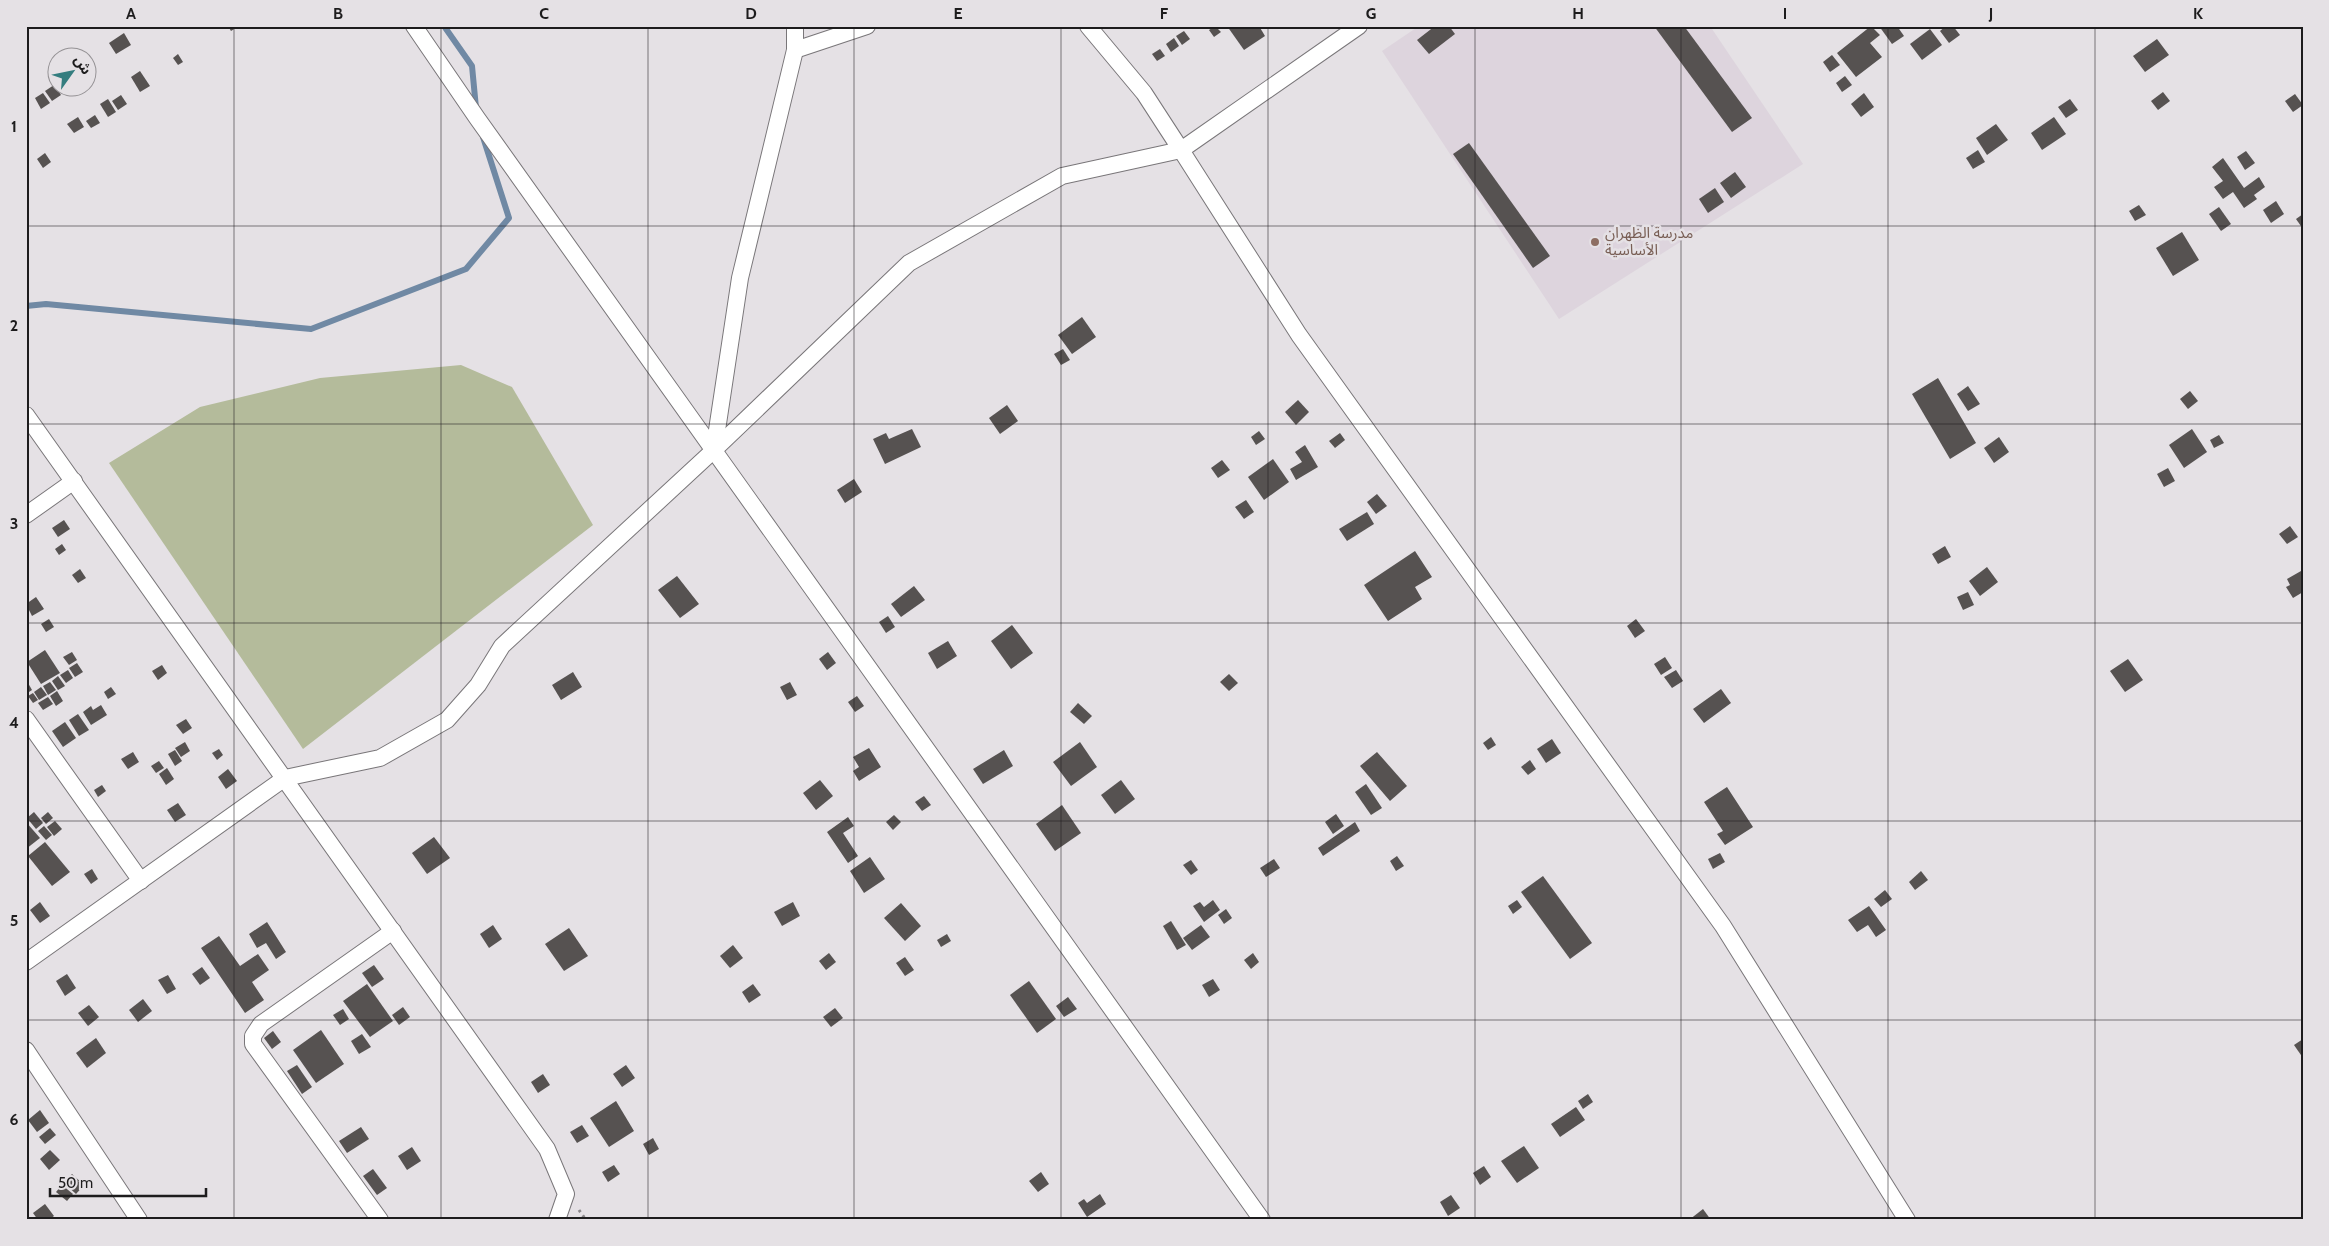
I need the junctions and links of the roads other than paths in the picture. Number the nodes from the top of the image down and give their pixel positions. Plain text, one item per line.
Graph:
1 (414, 26) edge
2 (795, 26) edge
3 (867, 26) edge
4 (1088, 26) edge
5 (1359, 26) edge
6 (795, 50) junction
7 (1181, 150) junction
8 (26, 415) edge
9 (714, 450) junction
10 (74, 482) junction
11 (26, 515) edge
12 (26, 720) edge
13 (285, 778) junction
14 (141, 880) junction
15 (393, 931) junction
16 (26, 962) edge
17 (26, 1050) edge
18 (139, 1220) edge
19 (380, 1220) edge
20 (557, 1220) edge
21 (1262, 1220) edge
22 (1907, 1220) edge

1 - 9 street
2 - 6 street
3 - 6 street
4 - 7 street
5 - 7 street
6 - 9 street
7 - 9 street
7 - 22 street
8 - 10 street
9 - 13 street
9 - 21 street
10 - 11 street
10 - 13 street
12 - 14 street
13 - 14 street
13 - 15 street
14 - 16 street
15 - 19 street
15 - 20 street
17 - 18 street

